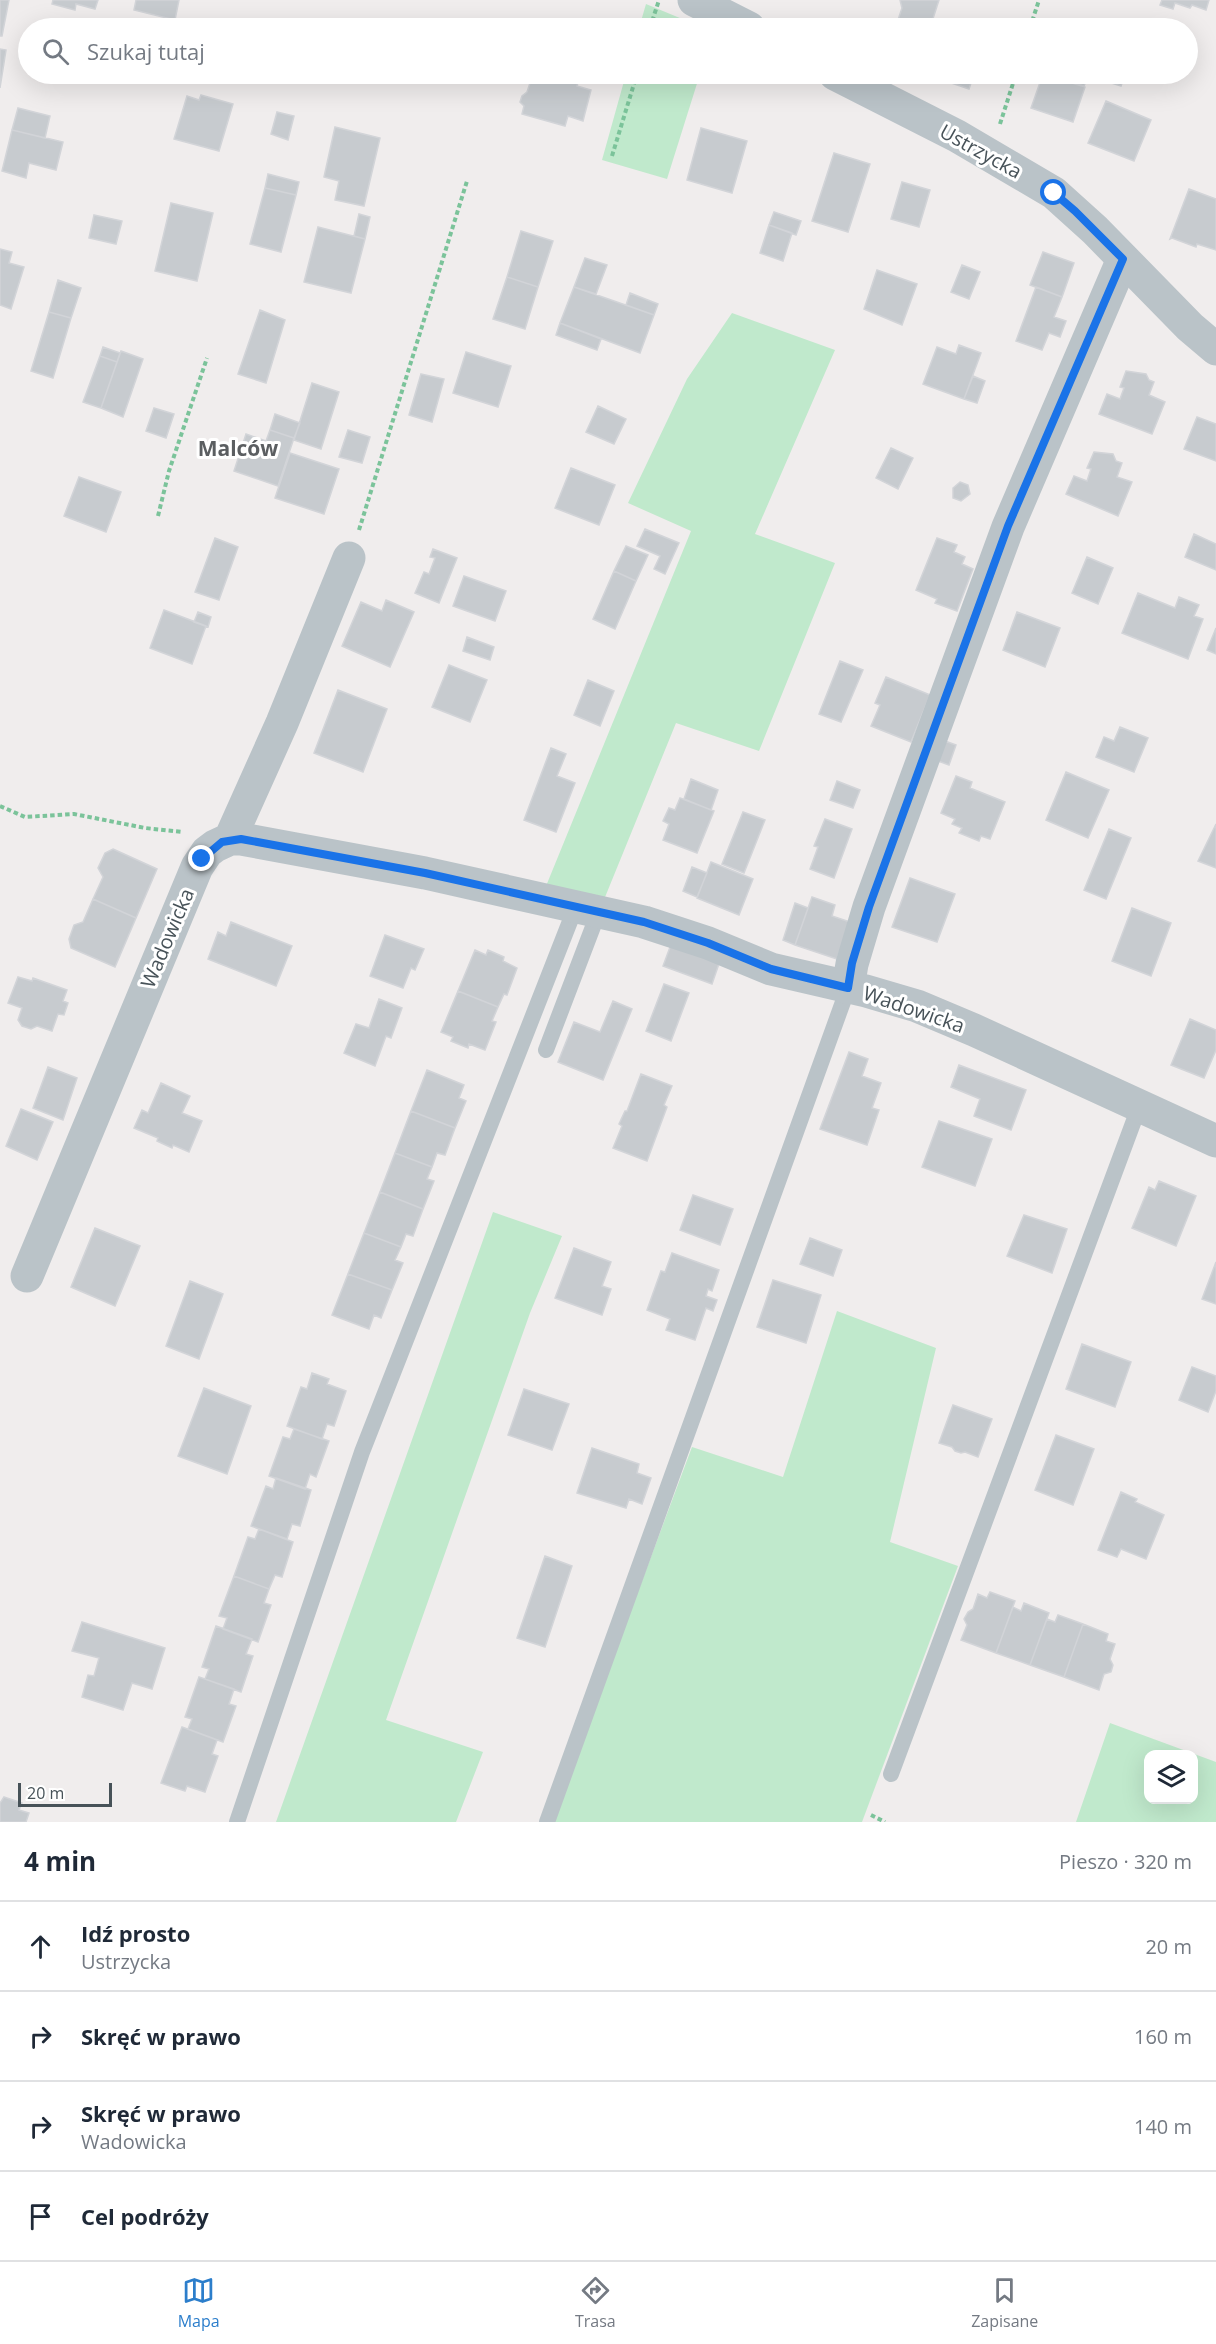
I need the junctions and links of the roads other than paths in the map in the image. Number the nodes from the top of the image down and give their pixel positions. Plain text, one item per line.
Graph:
1 (694, 0) edge
2 (729, 18) edge
3 (854, 84) edge
4 (1123, 259) junction
5 (1216, 350) edge
6 (349, 558) road end
7 (223, 842) junction
8 (588, 909) junction
9 (848, 988) junction
10 (546, 1050) dead end
11 (1139, 1107) junction
12 (1216, 1141) edge
13 (27, 1276) dead end
14 (891, 1774) dead end
15 (237, 1822) edge
16 (548, 1822) edge

1 - 2 street
3 - 4 street, Ustrzycka
4 - 5 street, Ustrzycka
4 - 9 street
6 - 7 street
7 - 8 street, Wadowicka
7 - 13 street, Wadowicka
8 - 9 street, Wadowicka
8 - 10 lane
8 - 15 lane
9 - 11 street, Wadowicka
9 - 16 lane
11 - 12 street, Wadowicka
11 - 14 lane

